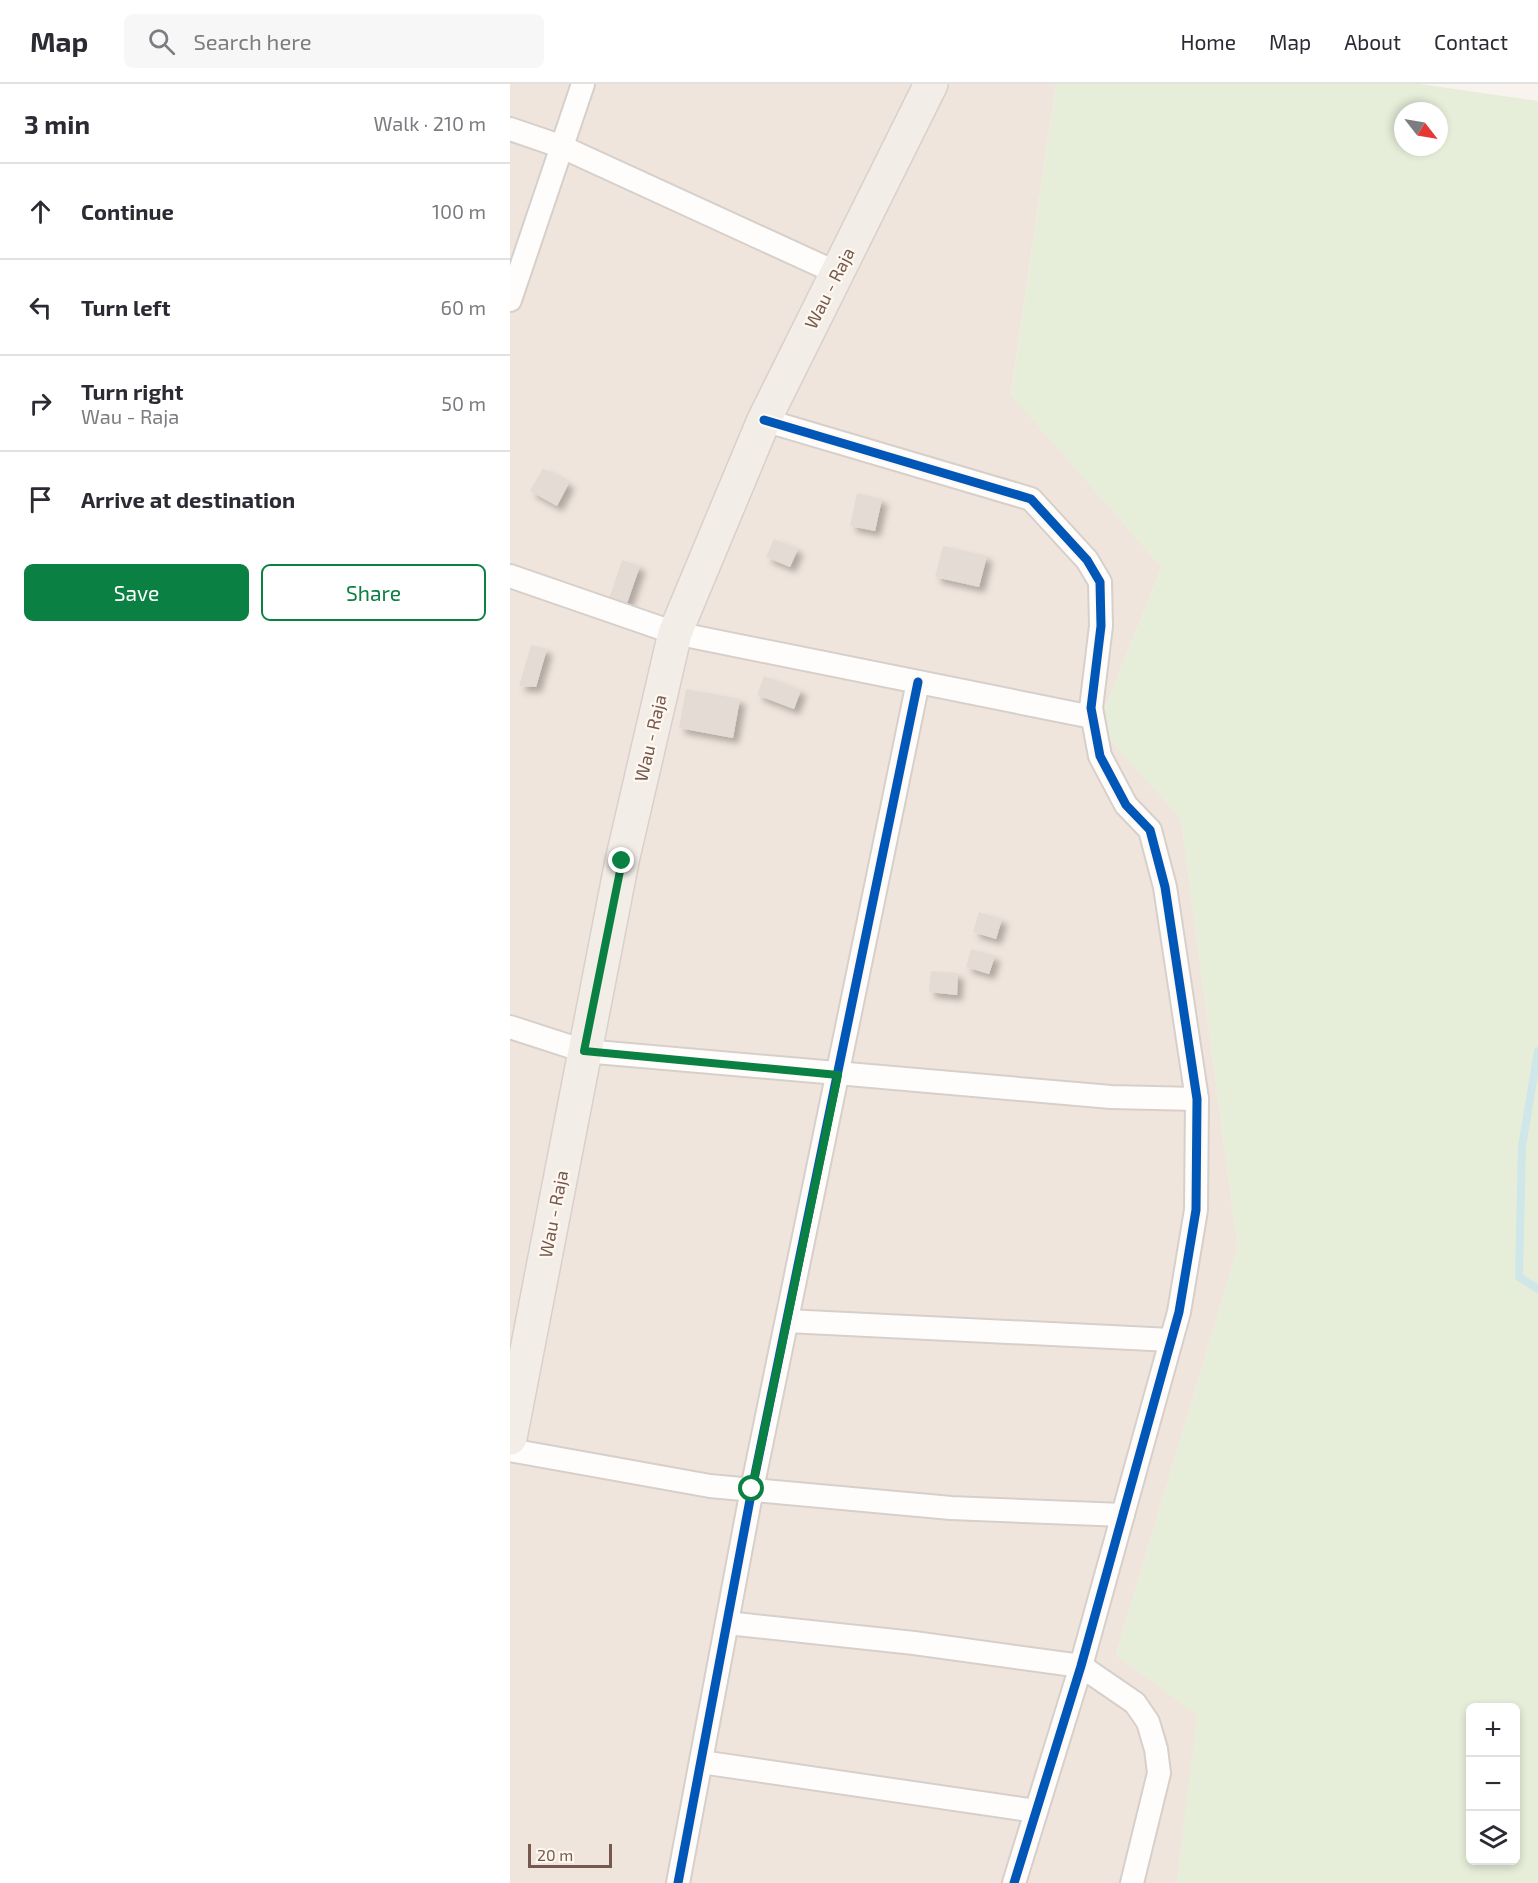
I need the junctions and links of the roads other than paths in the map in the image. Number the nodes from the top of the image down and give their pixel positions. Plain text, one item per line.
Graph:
1 (583, 84) edge
2 (931, 84) edge
3 (510, 129) edge
4 (560, 146) junction
5 (837, 273) junction
6 (510, 300) edge
7 (764, 420) junction
8 (510, 576) edge
9 (675, 633) junction
10 (918, 682) junction
11 (1092, 717) junction
12 (510, 1027) edge
13 (584, 1051) junction
14 (838, 1075) junction
15 (1197, 1099) junction
16 (787, 1321) junction
17 (1172, 1340) junction
18 (510, 1438) edge
19 (510, 1450) edge
20 (752, 1489) junction
21 (1123, 1515) junction
22 (727, 1623) junction
23 (1081, 1666) junction
24 (701, 1762) junction
25 (1036, 1811) junction
26 (678, 1883) edge
27 (1014, 1883) edge
28 (1132, 1883) edge

1 - 4 street
2 - 5 main road, Wau - Raja
3 - 4 street
4 - 5 street
4 - 6 street
5 - 7 main road, Wau - Raja
7 - 9 main road, Wau - Raja
7 - 11 street
8 - 9 street
9 - 10 street
9 - 13 main road, Wau - Raja
10 - 11 street
10 - 14 street
11 - 15 street
12 - 13 street
13 - 14 street
13 - 18 main road, Wau - Raja
14 - 15 street
14 - 16 street
15 - 17 street
16 - 17 street
16 - 20 street
17 - 21 street
19 - 20 street
20 - 21 street
20 - 22 street
21 - 23 street
22 - 23 street
22 - 24 street
23 - 25 street
23 - 28 street
24 - 25 street
24 - 26 street
25 - 27 street

